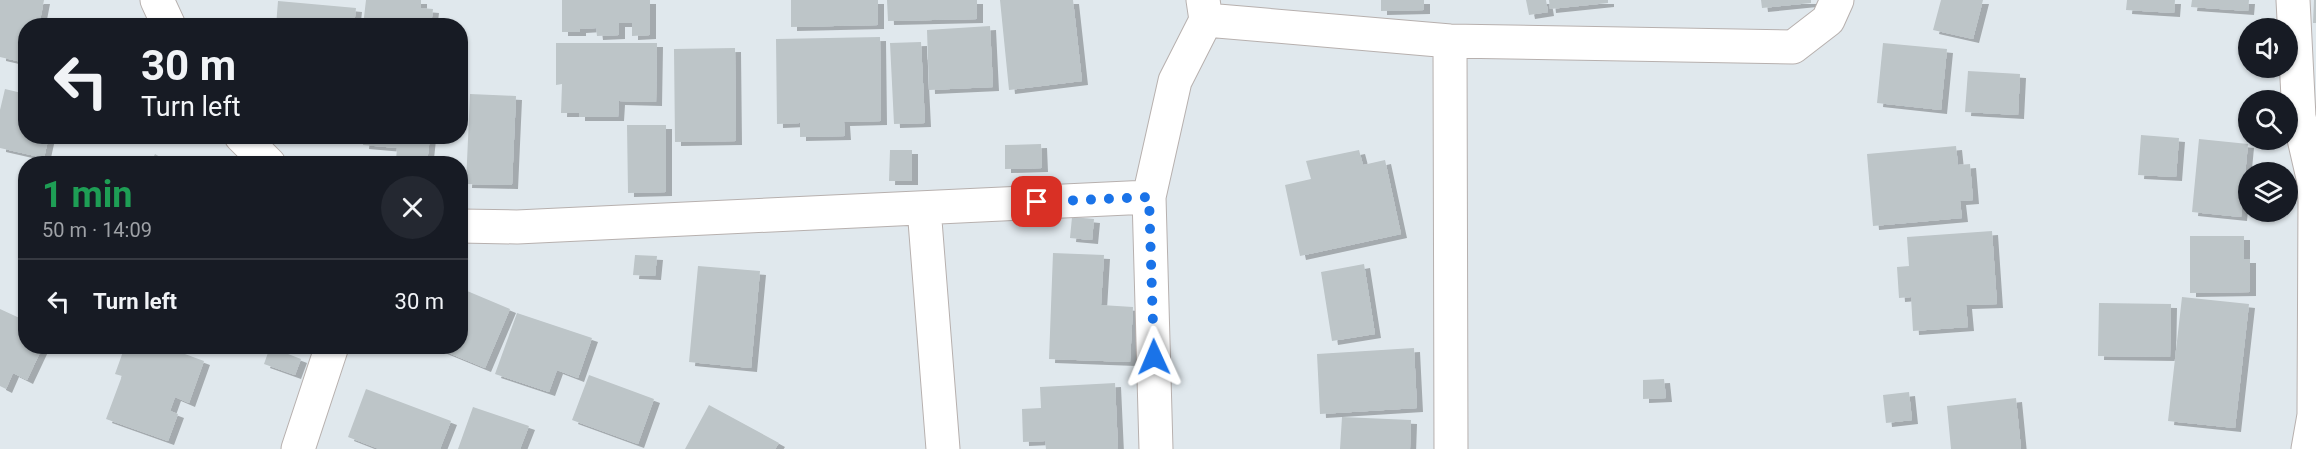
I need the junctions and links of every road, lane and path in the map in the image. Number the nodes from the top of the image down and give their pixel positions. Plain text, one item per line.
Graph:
1 (157, 0) edge
2 (1837, 0) edge
3 (2293, 0) edge
4 (1204, 10) edge
5 (165, 18) edge
6 (1450, 41) junction
7 (2308, 117) edge
8 (249, 144) edge
9 (261, 156) edge
10 (1149, 197) junction
11 (924, 208) junction
12 (468, 226) edge
13 (330, 354) edge
14 (310, 445) edge
15 (943, 449) edge
16 (1156, 449) edge
17 (1451, 449) edge
18 (2308, 449) edge

1 - 5 street
2 - 6 street
3 - 7 street
4 - 6 street
4 - 10 street
6 - 17 street
7 - 18 street
8 - 9 street
10 - 11 street
10 - 16 street
11 - 12 street
11 - 15 street
13 - 14 street

